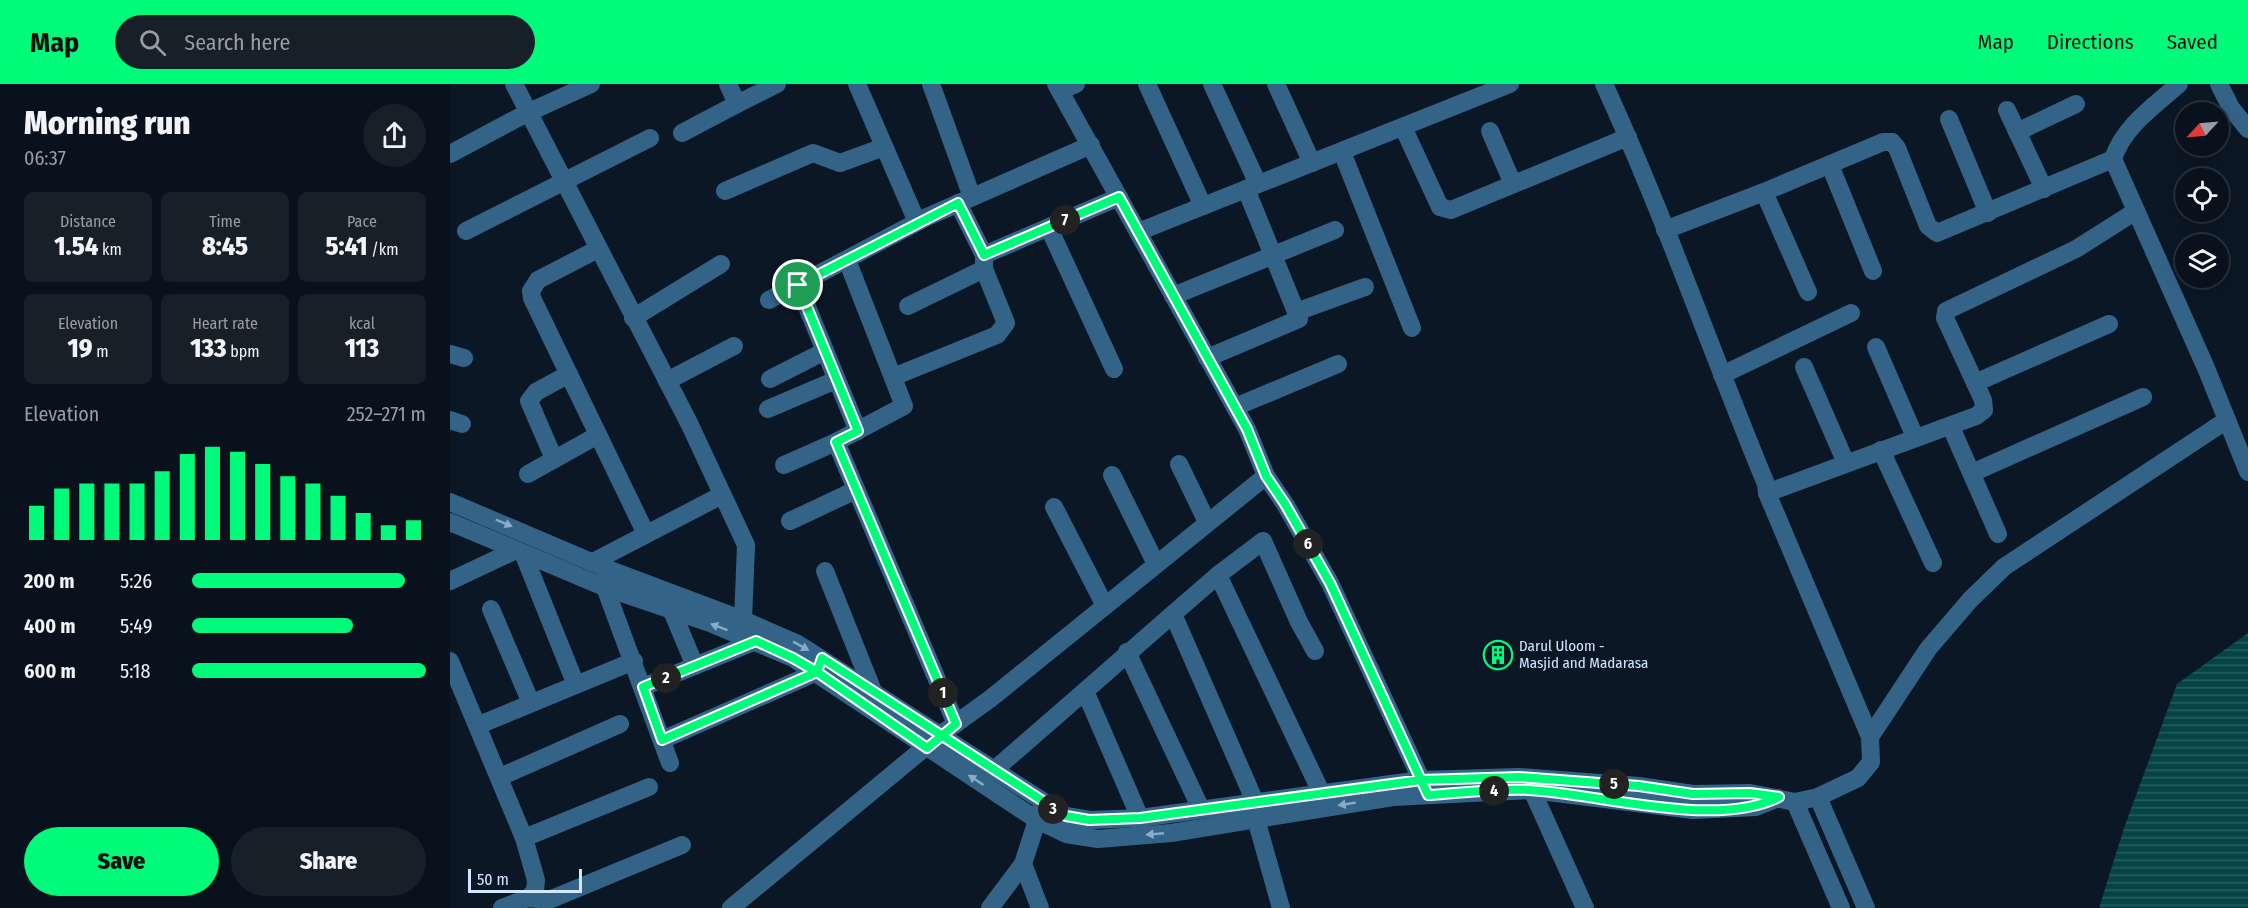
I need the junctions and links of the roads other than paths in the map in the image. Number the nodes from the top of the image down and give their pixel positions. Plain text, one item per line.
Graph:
1 (514, 84) edge
2 (591, 84) edge
3 (728, 84) edge
4 (777, 84) edge
5 (857, 84) edge
6 (931, 84) edge
7 (1147, 84) edge
8 (1212, 84) edge
9 (1276, 84) edge
10 (1604, 84) edge
11 (2179, 84) edge
12 (2218, 84) edge
13 (1504, 85) edge
14 (1064, 86) edge
15 (737, 104) junction
16 (2076, 104) dead end
17 (2007, 110) dead end
18 (527, 113) junction
19 (1949, 119) dead end
20 (1403, 127) junction
21 (2248, 129) edge
22 (1490, 131) dead end
23 (2017, 132) junction
24 (682, 133) dead end
25 (1628, 137) junction
26 (650, 138) dead end
27 (1091, 145) junction
28 (884, 147) junction
29 (1342, 152) junction
30 (450, 154) edge
31 (2113, 159) junction
32 (1312, 163) junction
33 (1830, 165) junction
34 (565, 183) junction
35 (1513, 184) junction
36 (1252, 187) junction
37 (2044, 189) junction
38 (725, 191) dead end
39 (1764, 192) junction
40 (1119, 197) junction
41 (965, 200) junction
42 (1203, 206) junction
43 (2136, 211) junction
44 (1988, 213) junction
45 (917, 222) junction
46 (1049, 228) junction
47 (1335, 230) dead end
48 (1665, 230) junction
49 (466, 231) dead end
50 (1138, 232) junction
51 (598, 249) junction
52 (1273, 253) junction
53 (848, 260) junction
54 (984, 262) junction
55 (721, 264) dead end
56 (1873, 271) dead end
57 (798, 285) junction
58 (1365, 287) dead end
59 (1808, 292) dead end
60 (1173, 296) junction
61 (769, 300) dead end
62 (908, 306) dead end
63 (1296, 312) junction
64 (1851, 313) dead end
65 (633, 318) junction
66 (2109, 324) dead end
67 (1412, 328) dead end
68 (734, 346) dead end
69 (1876, 347) dead end
70 (825, 351) junction
71 (1207, 358) junction
72 (1338, 364) dead end
73 (1804, 367) dead end
74 (1114, 369) dead end
75 (569, 374) junction
76 (1722, 375) junction
77 (893, 377) junction
78 (771, 380) dead end
79 (836, 380) junction
80 (667, 381) junction
81 (1975, 383) junction
82 (2143, 397) dead end
83 (1235, 407) junction
84 (768, 409) dead end
85 (2227, 420) junction
86 (1952, 427) junction
87 (858, 431) junction
88 (598, 435) junction
89 (1915, 437) junction
90 (836, 442) junction
91 (1881, 450) junction
92 (554, 459) junction
93 (1846, 463) junction
94 (1179, 464) dead end
95 (784, 465) dead end
96 (2248, 472) edge
97 (1972, 473) junction
98 (528, 474) dead end
99 (1112, 475) dead end
100 (1266, 476) junction
101 (856, 490) junction
102 (1767, 493) junction
103 (722, 495) junction
104 (450, 502) edge
105 (1054, 507) dead end
106 (790, 521) dead end
107 (450, 522) edge
108 (1208, 522) junction
109 (646, 534) junction
110 (1998, 534) dead end
111 (520, 552) junction
112 (596, 564) junction
113 (1156, 564) junction
114 (1933, 564) dead end
115 (825, 571) dead end
116 (1218, 575) junction
117 (450, 581) edge
118 (604, 587) junction
119 (1105, 606) junction
120 (491, 609) dead end
121 (672, 611) junction
122 (1173, 614) junction
123 (743, 620) junction
124 (756, 641) junction
125 (1315, 651) dead end
126 (1126, 652) junction
127 (450, 660) edge
128 (634, 661) junction
129 (820, 665) junction
130 (695, 666) junction
131 (576, 685) junction
132 (643, 687) junction
133 (873, 691) junction
134 (1085, 691) junction
135 (531, 704) junction
136 (620, 724) dead end
137 (956, 724) junction
138 (479, 725) junction
139 (1870, 737) junction
140 (662, 740) junction
141 (933, 742) junction
142 (670, 763) dead end
143 (993, 771) junction
144 (500, 777) junction
145 (649, 787) dead end
146 (1425, 788) junction
147 (1532, 790) junction
148 (1321, 792) junction
149 (1818, 797) junction
150 (1787, 799) junction
151 (1042, 802) junction
152 (1201, 809) junction
153 (1256, 811) junction
154 (1140, 818) junction
155 (1037, 820) junction
156 (524, 838) junction
157 (682, 845) dead end
158 (1023, 864) junction
159 (517, 904) edge
160 (732, 907) edge
161 (1583, 907) edge
162 (990, 908) edge
163 (1040, 908) edge
164 (1281, 908) edge
165 (1841, 908) edge
166 (1866, 908) edge

1 - 18 street
2 - 18 street
3 - 15 street
4 - 15 street
5 - 28 street
6 - 41 street
7 - 42 street
8 - 36 street
9 - 32 street
10 - 25 street
11 - 31 street
12 - 21 street
13 - 20 street
14 - 27 street
15 - 24 street
16 - 23 street
17 - 23 street
18 - 30 street
18 - 34 street
19 - 44 street
20 - 29 street
20 - 35 street
22 - 35 street
23 - 37 street
25 - 35 street
25 - 48 street
26 - 34 street
27 - 40 street
27 - 41 street
28 - 38 street
28 - 45 street
29 - 32 street
29 - 67 street
31 - 37 street
31 - 43 street
32 - 36 street
33 - 39 street
33 - 44 street
33 - 56 street
34 - 49 street
34 - 51 street
36 - 42 street
36 - 52 street
37 - 44 street
39 - 48 street
39 - 59 street
40 - 46 street
40 - 50 street
41 - 45 street
41 - 54 street
42 - 50 street
43 - 81 street
43 - 85 street
45 - 53 street
46 - 54 street
46 - 74 street
47 - 52 street
48 - 76 street
50 - 60 street
51 - 65 street
51 - 75 street
52 - 60 street
52 - 63 street
53 - 57 street
53 - 77 street
54 - 62 street
54 - 77 street
55 - 65 street
57 - 61 street
57 - 70 street
58 - 63 street
60 - 71 street
63 - 71 street
64 - 76 street
65 - 80 street
66 - 81 street
68 - 80 street
69 - 89 street
70 - 78 street
70 - 79 street
71 - 83 street
72 - 83 street
73 - 93 street
75 - 88 street
75 - 92 street
76 - 102 street
77 - 87 street
79 - 84 street
79 - 87 street
80 - 103 street
81 - 86 street
82 - 97 street
83 - 100 street
85 - 96 street
85 - 139 street
86 - 89 street
86 - 97 street
87 - 90 street
88 - 92 street
88 - 109 street
89 - 91 street
90 - 95 street
90 - 101 street
91 - 93 street
91 - 114 street
92 - 98 street
93 - 102 street
94 - 108 street
97 - 110 street
99 - 113 street
100 - 108 street
100 - 146 street
101 - 106 street
101 - 137 street
102 - 139 street
103 - 109 street
103 - 123 street
104 -> 112 street
105 - 119 street
107 - 111 street
108 - 113 street
109 - 112 street
111 - 117 street
111 - 118 street
111 - 131 street
112 - 118 street
112 - 123 street
113 - 119 street
115 - 133 street
116 - 122 street
116 - 125 street
116 - 148 street
118 - 121 street
118 - 128 street
119 - 137 street
120 - 135 street
124 -> 121 street
121 - 130 street
122 - 126 street
122 - 153 street
123 -> 129 street
124 - 129 street
124 - 130 street
126 - 134 street
126 - 152 street
127 - 138 street
128 - 131 street
128 - 132 street
129 - 133 street
129 - 140 street
129 - 141 street
130 - 132 street
131 - 135 street
132 - 140 street
133 - 141 street
134 - 143 street
134 - 154 street
135 - 138 street
136 - 144 street
137 - 141 street
138 - 144 street
139 - 149 street
140 - 142 street
141 - 143 street
155 -> 141 street
141 - 160 street
143 - 151 street
144 - 156 street
145 - 156 street
146 - 147 street
146 - 148 street
146 - 150 street
146 -> 153 street
147 - 150 street
147 - 161 street
148 - 153 street
149 - 150 street
149 - 166 street
150 - 165 street
151 - 154 street
151 - 155 street
152 - 153 street
152 - 154 street
153 -> 155 street
153 - 164 street
155 - 158 street
156 - 159 street
157 - 159 street
158 - 162 street
158 - 163 street

